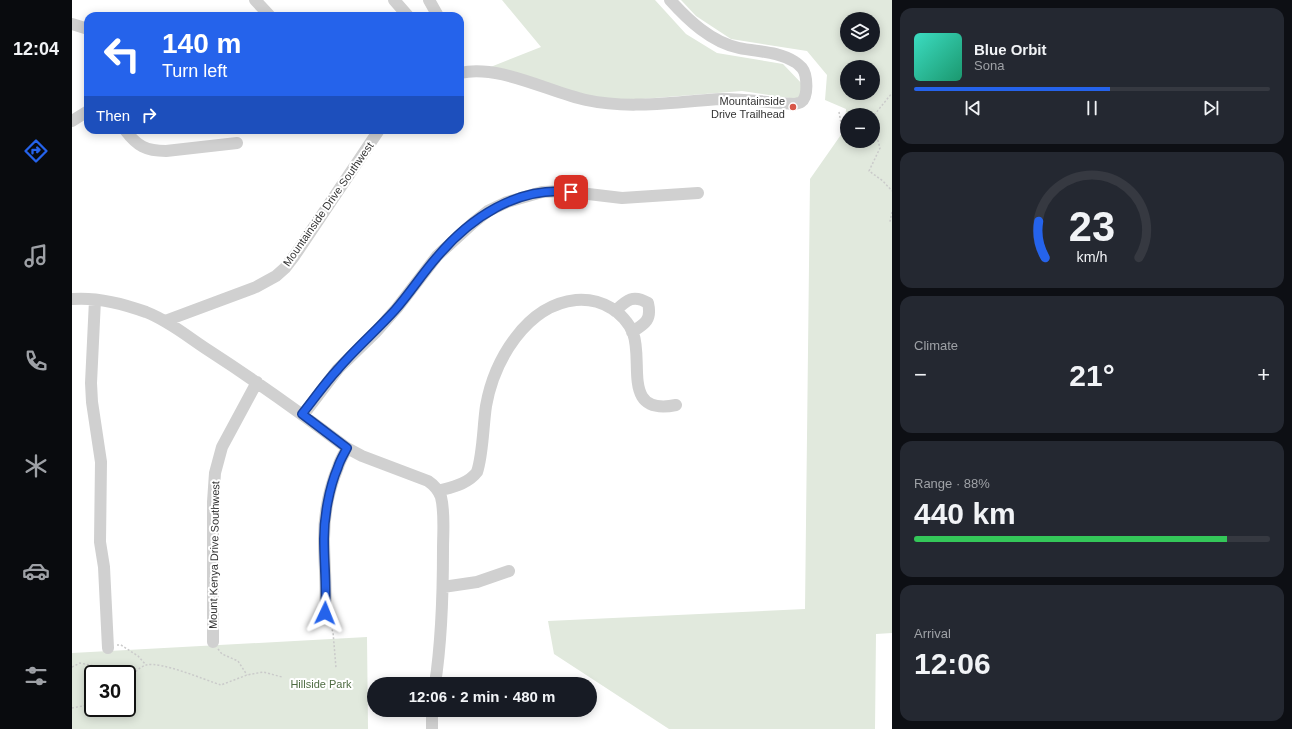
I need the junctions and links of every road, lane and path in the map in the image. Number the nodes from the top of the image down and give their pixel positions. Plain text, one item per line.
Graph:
1 (255, 0) edge
2 (394, 0) edge
3 (429, 0) edge
4 (670, 0) edge
5 (266, 12) edge
6 (404, 12) edge
7 (436, 12) edge
8 (72, 24) edge
9 (84, 28) edge
10 (464, 71) edge
11 (892, 93) edge
12 (880, 108) edge
13 (839, 112) dead end
14 (84, 114) edge
15 (840, 118) edge
16 (72, 121) edge
17 (129, 134) edge
18 (376, 134) edge
19 (238, 143) dead end
20 (880, 148) edge
21 (892, 191) edge
22 (698, 193) dead end
23 (892, 212) edge
24 (892, 223) edge
25 (72, 299) edge
26 (95, 300) junction
27 (616, 311) junction
28 (165, 321) junction
29 (632, 332) junction
30 (257, 382) junction
31 (676, 405) dead end
32 (302, 414) junction
33 (347, 448) junction
34 (438, 491) junction
35 (509, 571) dead end
36 (443, 587) junction
37 (325, 613) joint
38 (213, 642) joint
39 (108, 648) joint
40 (89, 665) edge
41 (146, 665) junction
42 (72, 667) edge
43 (336, 668) dead end
44 (136, 671) edge
45 (247, 675) junction
46 (282, 677) dead end
47 (436, 677) edge
48 (84, 706) edge
49 (72, 708) edge
50 (432, 717) edge
51 (432, 729) edge

1 - 5 street
2 - 6 street
3 - 7 street
4 - 10 street
8 - 9 street
11 - 12 path
13 - 15 path
14 - 16 street
17 - 19 street
18 - 28 street, Mountainside Drive Southwest
20 - 21 path
22 - 32 street
23 - 24 path
25 - 26 street
26 - 28 street
26 - 39 street
27 - 29 street
27 - 29 street
27 - 34 street
28 - 30 street
29 - 31 street
30 - 32 street
30 - 38 street, Mount Kenya Drive Southwest
32 - 33 street
33 - 34 street
33 - 37 street
34 - 36 street
35 - 36 street
36 - 47 street
37 - 43 path
38 - 45 path
39 - 41 path
40 - 42 path
41 - 44 path
41 - 45 path
45 - 46 path
48 - 49 path
50 - 51 street

